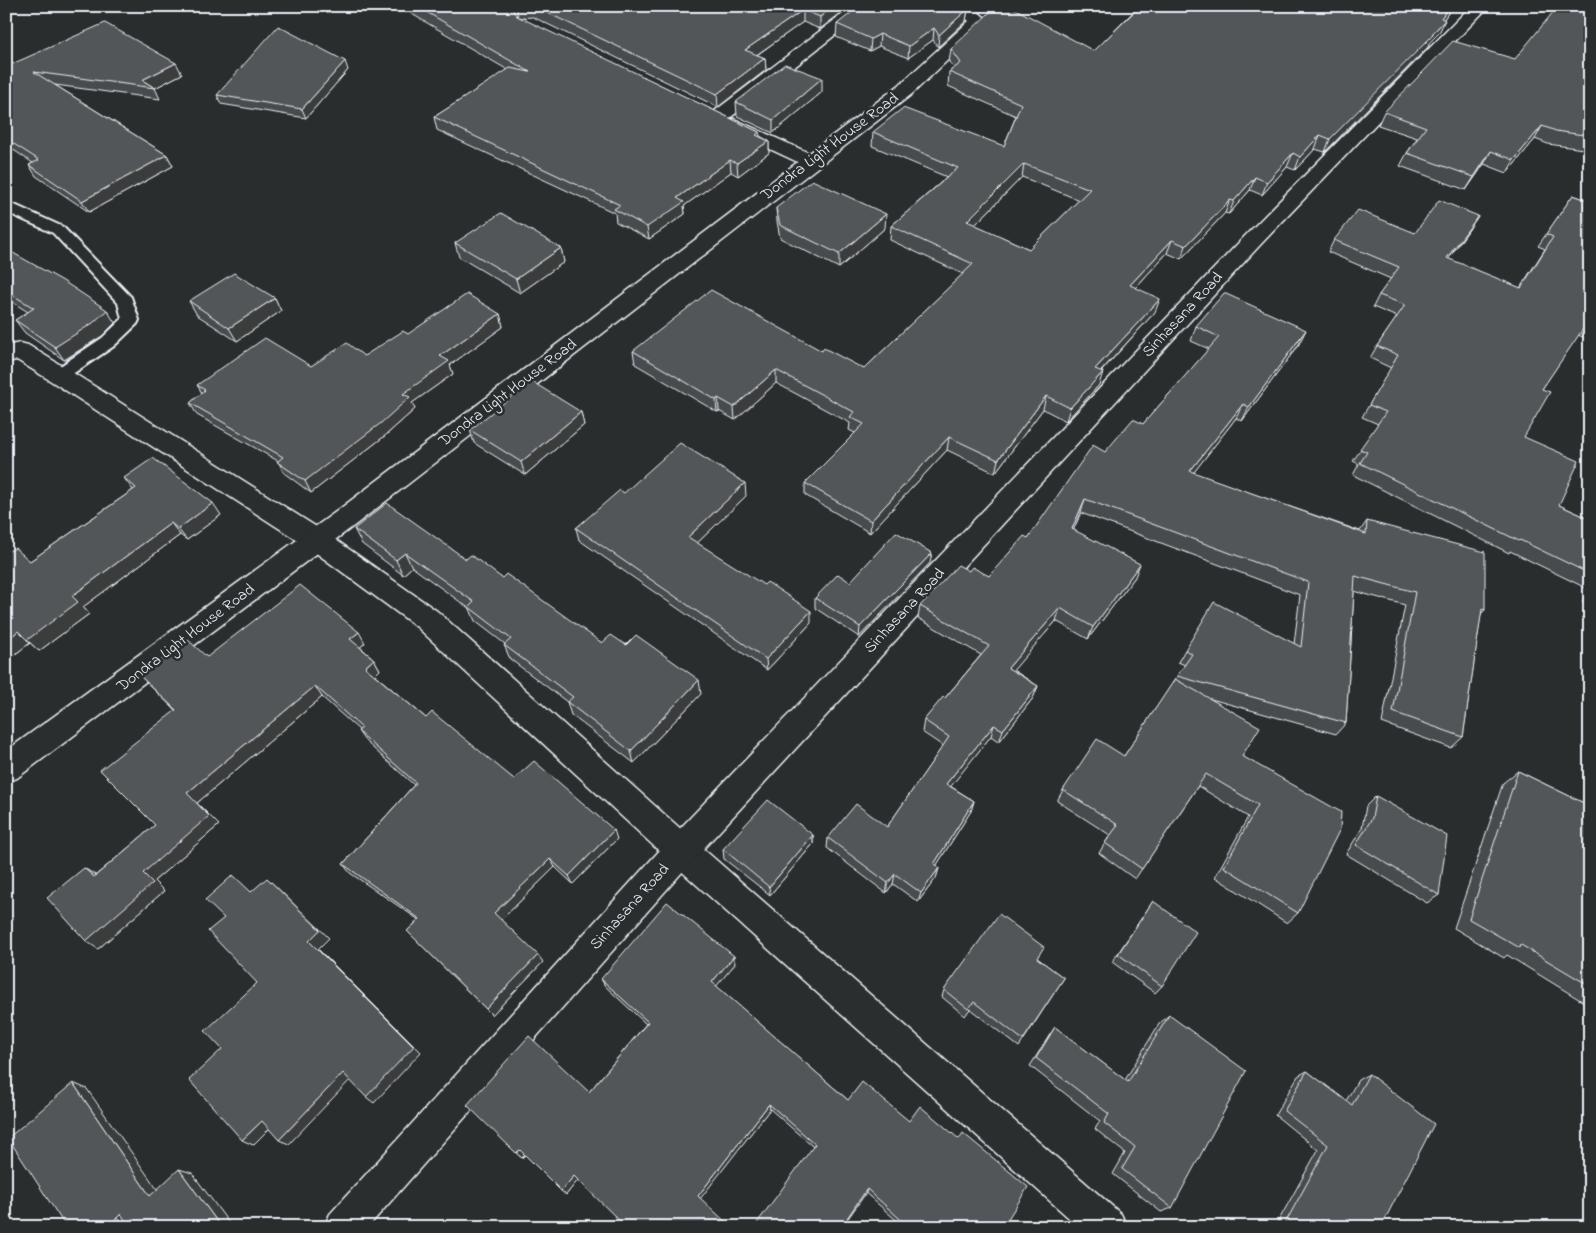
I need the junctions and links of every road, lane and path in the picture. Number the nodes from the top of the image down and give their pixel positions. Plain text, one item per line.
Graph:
1 (864, 6) edge
2 (960, 6) edge
3 (1481, 6) edge
4 (702, 109) edge
5 (719, 118) junction
6 (811, 161) junction
7 (6, 206) edge
8 (6, 354) edge
9 (59, 375) junction
10 (318, 540) junction
11 (6, 768) edge
12 (681, 850) junction
13 (343, 1227) edge
14 (1108, 1227) edge

1 - 5 main road
2 - 6 main road, Dondra Light House Road
3 - 12 main road, Sinhasana Road
4 - 5 main road
5 - 6 main road
6 - 10 main road, Dondra Light House Road
7 - 9 lane
8 - 9 main road
9 - 10 main road
10 - 11 main road, Dondra Light House Road
10 - 12 main road
12 - 13 main road, Sinhasana Road
12 - 14 main road

